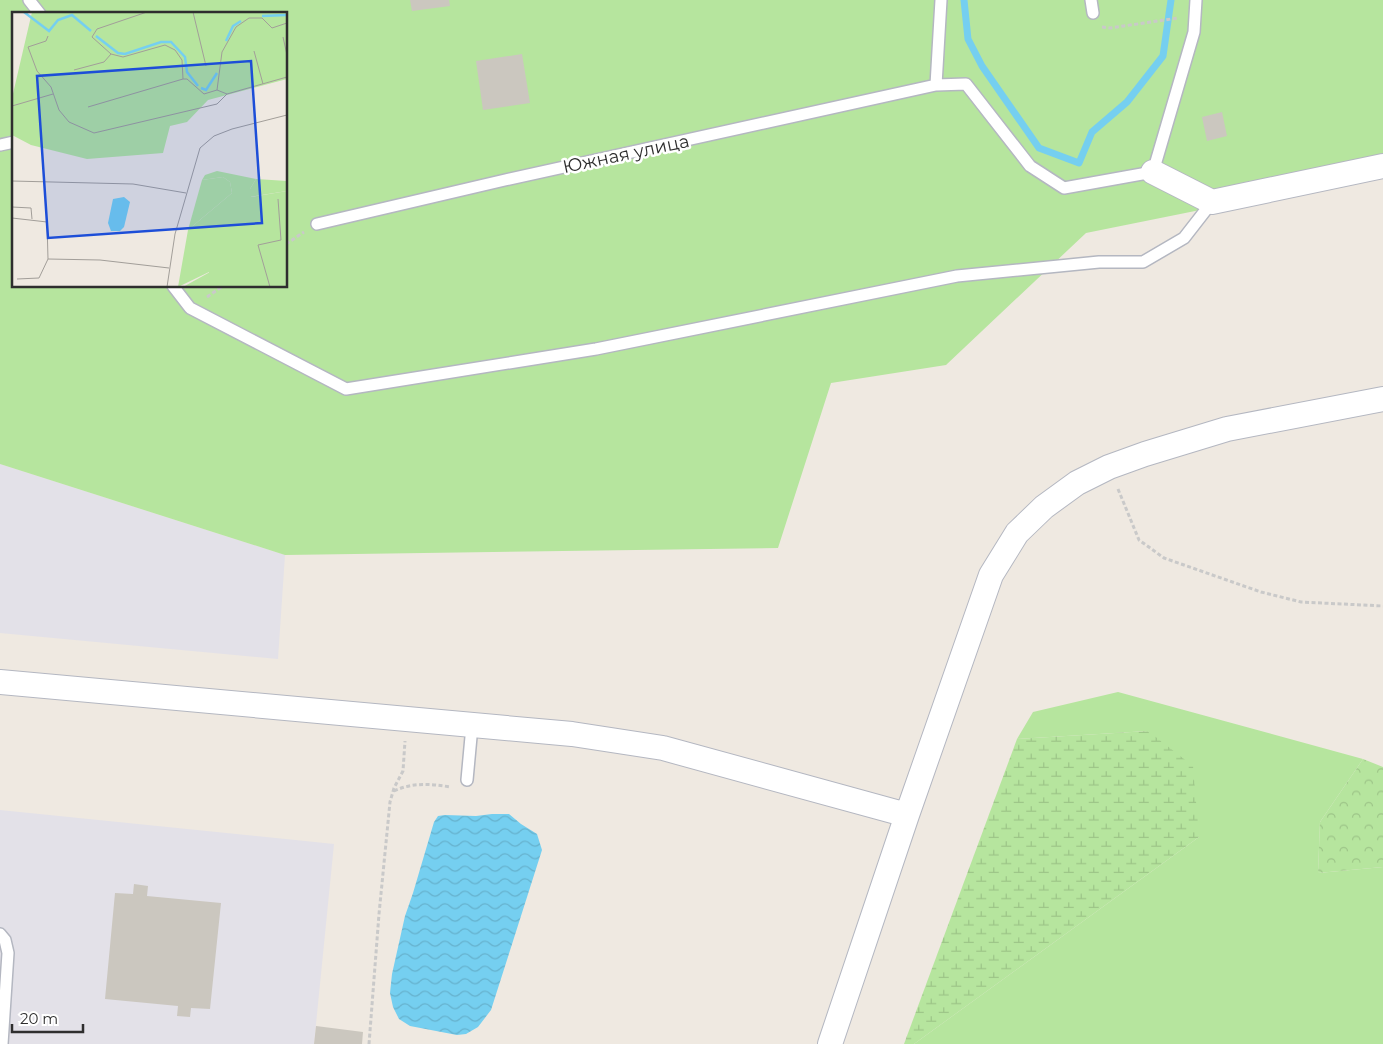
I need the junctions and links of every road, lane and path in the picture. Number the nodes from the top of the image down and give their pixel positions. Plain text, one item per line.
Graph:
1 (29, 0) edge
2 (941, 0) edge
3 (1091, 0) edge
4 (1196, 0) edge
5 (38, 12) edge
6 (1092, 13) joint
7 (1184, 17) dead end
8 (936, 85) junction
9 (1383, 166) edge
10 (1153, 172) junction
11 (1212, 202) junction
12 (317, 224) dead end
13 (175, 288) edge
14 (1383, 399) edge
15 (1109, 467) junction
16 (1383, 606) edge
17 (0, 682) edge
18 (406, 720) junction
19 (472, 726) junction
20 (467, 780) joint
21 (394, 791) junction
22 (907, 815) junction
23 (0, 934) edge
24 (2, 1044) edge
25 (369, 1044) edge
26 (830, 1044) edge

1 - 5 lane
2 - 8 lane
3 - 6 lane
4 - 10 lane
6 - 7 path
8 - 10 lane, Южная улица
8 - 12 lane, Южная улица
9 - 11 street
10 - 11 street
11 - 13 lane
14 - 15 street
15 - 16 path
15 - 22 street
17 - 18 street
18 - 19 street
18 - 21 path
19 - 20 lane
19 - 22 street
20 - 21 path
21 - 25 path
22 - 26 street
23 - 24 lane

